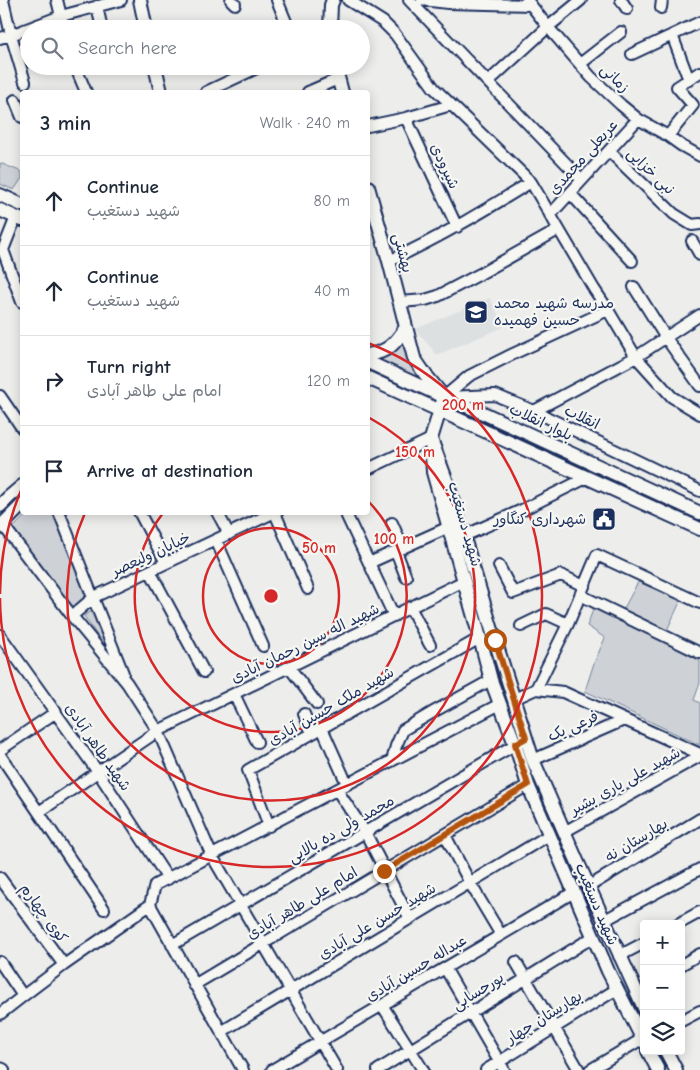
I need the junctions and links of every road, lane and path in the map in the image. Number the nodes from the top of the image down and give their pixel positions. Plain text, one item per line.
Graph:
1 (3, 0) edge
2 (57, 0) edge
3 (121, 0) edge
4 (140, 0) edge
5 (277, 0) edge
6 (333, 0) edge
7 (348, 0) edge
8 (409, 0) edge
9 (422, 0) edge
10 (582, 0) edge
11 (620, 0) edge
12 (529, 2) edge
13 (97, 6) junction
14 (627, 9) dead end
15 (61, 16) junction
16 (50, 20) edge
17 (100, 20) edge
18 (144, 20) edge
19 (285, 20) edge
20 (330, 20) edge
21 (700, 22) edge
22 (548, 27) junction
23 (20, 32) edge
24 (621, 32) dead end
25 (11, 35) junction
26 (672, 35) junction
27 (0, 38) edge
28 (632, 54) dead end
29 (580, 64) junction
30 (20, 65) edge
31 (23, 75) edge
32 (79, 75) edge
33 (157, 75) edge
34 (242, 75) edge
35 (337, 75) edge
36 (696, 76) edge
37 (338, 79) junction
38 (25, 82) dead end
39 (488, 82) junction
40 (85, 90) edge
41 (161, 90) edge
42 (210, 90) edge
43 (313, 90) edge
44 (341, 90) edge
45 (15, 100) dead end
46 (451, 105) junction
47 (697, 107) edge
48 (20, 112) edge
49 (406, 118) junction
50 (638, 119) junction
51 (370, 126) edge
52 (668, 136) junction
53 (609, 151) junction
54 (700, 156) edge
55 (582, 180) junction
56 (531, 182) junction
57 (570, 193) junction
58 (370, 194) edge
59 (0, 195) edge
60 (20, 203) edge
61 (0, 210) edge
62 (550, 215) junction
63 (19, 219) edge
64 (700, 224) edge
65 (457, 227) junction
66 (558, 230) junction
67 (692, 241) dead end
68 (700, 254) edge
69 (389, 261) junction
70 (632, 261) dead end
71 (634, 288) dead end
72 (20, 297) edge
73 (400, 302) junction
74 (608, 310) junction
75 (700, 316) edge
76 (406, 327) junction
77 (666, 338) junction
78 (370, 354) edge
79 (636, 357) junction
80 (370, 363) edge
81 (370, 379) edge
82 (700, 386) edge
83 (0, 396) edge
84 (444, 397) junction
85 (439, 411) junction
86 (534, 411) junction
87 (700, 414) edge
88 (20, 425) edge
89 (431, 439) junction
90 (372, 467) edge
91 (586, 478) junction
92 (20, 488) edge
93 (700, 491) edge
94 (0, 506) edge
95 (20, 507) edge
96 (700, 511) edge
97 (60, 515) edge
98 (141, 515) edge
99 (219, 515) edge
100 (269, 515) edge
101 (276, 515) edge
102 (346, 515) edge
103 (1, 523) edge
104 (392, 523) dead end
105 (448, 527) junction
106 (700, 529) edge
107 (229, 534) junction
108 (464, 536) junction
109 (216, 540) junction
110 (399, 550) junction
111 (166, 563) junction
112 (369, 563) junction
113 (499, 566) dead end
114 (150, 571) junction
115 (406, 576) dead end
116 (464, 581) junction
117 (308, 589) dead end
118 (582, 591) junction
119 (94, 598) junction
120 (700, 603) edge
121 (410, 607) junction
122 (72, 616) junction
123 (394, 616) junction
124 (568, 624) junction
125 (522, 626) dead end
126 (0, 635) edge
127 (480, 638) junction
128 (430, 645) dead end
129 (263, 646) dead end
130 (700, 653) edge
131 (289, 667) junction
132 (204, 672) dead end
133 (491, 680) junction
134 (127, 683) junction
135 (536, 689) junction
136 (234, 694) junction
137 (514, 699) junction
138 (317, 704) dead end
139 (500, 704) junction
140 (56, 712) junction
141 (304, 714) dead end
142 (624, 720) junction
143 (322, 728) junction
144 (158, 731) junction
145 (312, 734) junction
146 (526, 738) junction
147 (257, 742) dead end
148 (515, 744) junction
149 (0, 750) edge
150 (0, 755) edge
151 (700, 755) edge
152 (392, 761) junction
153 (527, 762) junction
154 (98, 772) junction
155 (347, 784) junction
156 (528, 785) junction
157 (337, 790) junction
158 (39, 812) junction
159 (700, 819) edge
160 (269, 826) junction
161 (365, 832) junction
162 (564, 832) junction
163 (445, 835) junction
164 (549, 836) junction
165 (212, 856) junction
166 (700, 869) edge
167 (384, 871) junction
168 (0, 878) edge
169 (168, 879) junction
170 (470, 883) junction
171 (588, 887) junction
172 (574, 892) junction
173 (150, 905) junction
174 (241, 905) junction
175 (104, 909) dead end
176 (700, 912) edge
177 (410, 919) junction
178 (604, 920) junction
179 (685, 920) edge
180 (501, 935) junction
181 (594, 937) junction
182 (263, 943) junction
183 (640, 945) edge
184 (172, 946) junction
185 (700, 954) edge
186 (620, 956) junction
187 (0, 962) edge
188 (516, 962) dead end
189 (685, 963) edge
190 (64, 965) junction
191 (446, 968) junction
192 (526, 979) junction
193 (194, 984) junction
194 (639, 988) edge
195 (617, 989) junction
196 (291, 990) junction
197 (23, 996) junction
198 (382, 1005) junction
199 (700, 1011) edge
200 (471, 1012) junction
201 (0, 1014) edge
202 (685, 1019) edge
203 (555, 1028) junction
204 (221, 1032) junction
205 (640, 1035) edge
206 (320, 1042) junction
207 (640, 1043) edge
208 (410, 1050) junction
209 (650, 1055) edge
210 (668, 1055) edge
211 (502, 1066) edge
212 (243, 1070) edge
213 (272, 1070) edge
214 (337, 1070) edge
215 (378, 1070) edge
216 (423, 1070) edge
217 (486, 1070) edge
218 (579, 1070) edge
219 (590, 1070) edge
220 (658, 1070) edge
221 (676, 1070) edge

1 - 25 street
2 - 15 street
3 - 13 street
4 - 18 main road
5 - 19 street
6 - 20 main road
7 - 46 street
8 - 39 street
9 - 12 street
10 - 22 street
11 - 14 street
12 - 22 street, زمانی
13 - 15 street
13 - 17 street
15 - 16 street
21 - 26 street
22 - 29 street, زمانی
22 - 39 street
23 - 25 street
24 - 29 street
25 - 27 street
25 - 30 street
26 - 28 street
26 - 36 street
29 - 50 street, زمانی
31 - 38 street
32 - 40 street
33 - 41 main road
34 - 42 street
35 - 37 main road
36 - 47 street
37 - 43 street
37 - 44 main road
39 - 55 street
45 - 48 street
46 - 49 street
46 - 56 street
47 - 52 street
49 - 51 street
49 - 65 street, شیرودی
50 - 52 street, زمانی
50 - 53 street, عربعلی محمدی
52 - 54 street, زمانی
53 - 55 street, عربعلی محمدی
53 - 64 street, نبی خزایی
55 - 57 street, عربعلی محمدی
56 - 62 street
56 - 65 street
57 - 62 street, عربعلی محمدی
57 - 70 street
58 - 69 main road, بهشتی
59 - 60 main road
61 - 63 main road
62 - 66 street
63 - 72 street
65 - 69 street
66 - 73 street
66 - 74 street
67 - 68 street
69 - 73 main road, بهشتی
71 - 77 street
73 - 76 main road, بهشتی
74 - 79 street
74 - 84 street
75 - 77 street
76 - 78 main road
76 - 84 main road, بهشتی
77 - 79 street
77 - 82 street
79 - 86 street
79 - 87 street
80 - 84 main road, بلوار انقلاب
81 - 85 main road, بلوار انقلاب
83 - 88 street
84 - 85 main road
84 - 86 street, انقلاب
84 - 96 main road, بلوار انقلاب
85 - 89 main road
85 - 91 main road, بلوار انقلاب
86 - 93 street, انقلاب
89 - 90 street
89 - 105 main road, شهید دستغیب
89 - 108 main road, شهید دستغیب
91 - 106 main road, بلوار انقلاب
91 - 108 street
92 - 94 main road
95 - 103 main road
97 - 119 street
98 - 111 street
99 - 107 street
100 - 107 street, خیابان ولیعصر
101 - 117 street
102 - 112 street
103 - 122 street
104 - 110 street
105 - 110 street
105 - 116 main road, شهید دستغیب
107 - 109 street, خیابان ولیعصر
108 - 137 main road, شهید دستغیب
109 - 111 street, خیابان ولیعصر
109 - 129 street
110 - 112 street
110 - 115 street
111 - 114 street, خیابان ولیعصر
112 - 123 street
113 - 118 street
114 - 119 street, خیابان ولیعصر
114 - 132 street
116 - 121 street, شهید اله سین رحمان آبادی
116 - 127 main road, شهید دستغیب
118 - 120 street
118 - 124 street
118 - 130 street
119 - 122 street, خیابان ولیعصر
119 - 134 street
121 - 123 street, شهید اله سین رحمان آبادی
121 - 128 street
122 - 134 street
123 - 131 street, شهید اله سین رحمان آبادی
124 - 125 street
124 - 135 street
126 - 140 street, شهید طاهر آبادی
127 - 133 main road, شهید دستغیب
127 - 143 street, شهید ملک حسین آبادی
131 - 136 street, شهید اله سین رحمان آبادی
131 - 138 street
133 - 139 main road, شهید دستغیب
133 - 152 street
134 - 144 street
135 - 137 street
135 - 142 street
136 - 144 street, شهید اله سین رحمان آبادی
136 - 147 street
137 - 139 main road
137 - 146 main road, شهید دستغیب
139 - 148 main road, شهید دستغیب
139 - 152 street
140 - 149 street
140 - 154 street, شهید طاهر آبادی
141 - 145 street
142 - 151 street
142 - 153 street, فرعی یک
143 - 145 street, شهید ملک حسین آبادی
143 - 155 street
144 - 154 street, شهید اله سین رحمان آبادی
144 - 165 street
145 - 160 street, شهید ملک حسین آبادی
146 - 148 street, محمد ولی ده بالایی
146 - 153 main road, شهید دستغیب
148 - 153 main road, شهید دستغیب
148 - 161 street, محمد ولی ده بالایی
150 - 158 street
151 - 162 street, شهید علی یاری بشیر
152 - 155 street
153 - 156 main road, شهید دستغیب
153 - 162 main road, شهید دستغیب
154 - 158 street, شهید اله سین رحمان آبادی
154 - 169 street, شهید طاهر آبادی
155 - 157 street
156 - 163 street, امام علی طاهر آبادی
156 - 164 main road, شهید دستغیب
157 - 160 street
157 - 161 street
158 - 175 street
159 - 171 street, بهارستان نه
160 - 165 street
161 - 167 street
161 - 174 street, محمد ولی ده بالایی
162 - 171 main road, شهید دستغیب
163 - 167 street, امام علی طاهر آبادی
163 - 170 street
164 - 170 street, شهید حسن علی آبادی
164 - 172 main road, شهید دستغیب
165 - 169 street
165 - 174 street
166 - 178 street
167 - 177 street
167 - 182 street, امام علی طاهر آبادی
168 - 190 street, کوی چهارم
169 - 173 street
170 - 177 street, شهید حسن علی آبادی
170 - 180 street
171 - 178 main road, شهید دستغیب
172 - 180 street, عبداله حسین آبادی
172 - 181 main road, شهید دستغیب
173 - 184 street
173 - 190 street
174 - 182 street
174 - 184 street, محمد ولی ده بالایی
176 - 179 street
177 - 196 street, شهید حسن علی آبادی
178 - 186 main road, شهید دستغیب
180 - 191 street, عبداله حسین آبادی
181 - 192 street, پورحسابی
181 - 195 main road, شهید دستغیب
182 - 193 street, امام علی طاهر آبادی
182 - 196 street
183 - 186 street
184 - 193 street
185 - 189 street
186 - 194 main road, شهید دستغیب
187 - 197 street
188 - 192 street
190 - 197 street
191 - 198 street, عبداله حسین آبادی
191 - 200 street
192 - 200 street, پورحسابی
192 - 203 street
193 - 204 street
195 - 203 street, بهارستان چهار
195 - 205 main road, شهید دستغیب
196 - 204 street, شهید حسن علی آبادی
196 - 206 street
197 - 201 street
198 - 206 street, عبداله حسین آبادی
198 - 208 street
199 - 202 street
200 - 208 street, پورحسابی
200 - 211 street
203 - 211 street, بهارستان چهار
203 - 218 street
204 - 212 street
206 - 213 street, عبداله حسین آبادی
206 - 214 street
207 - 219 street
208 - 215 street, پورحسابی
208 - 216 street
209 - 220 main road
210 - 221 main road
211 - 217 street, بهارستان چهار

